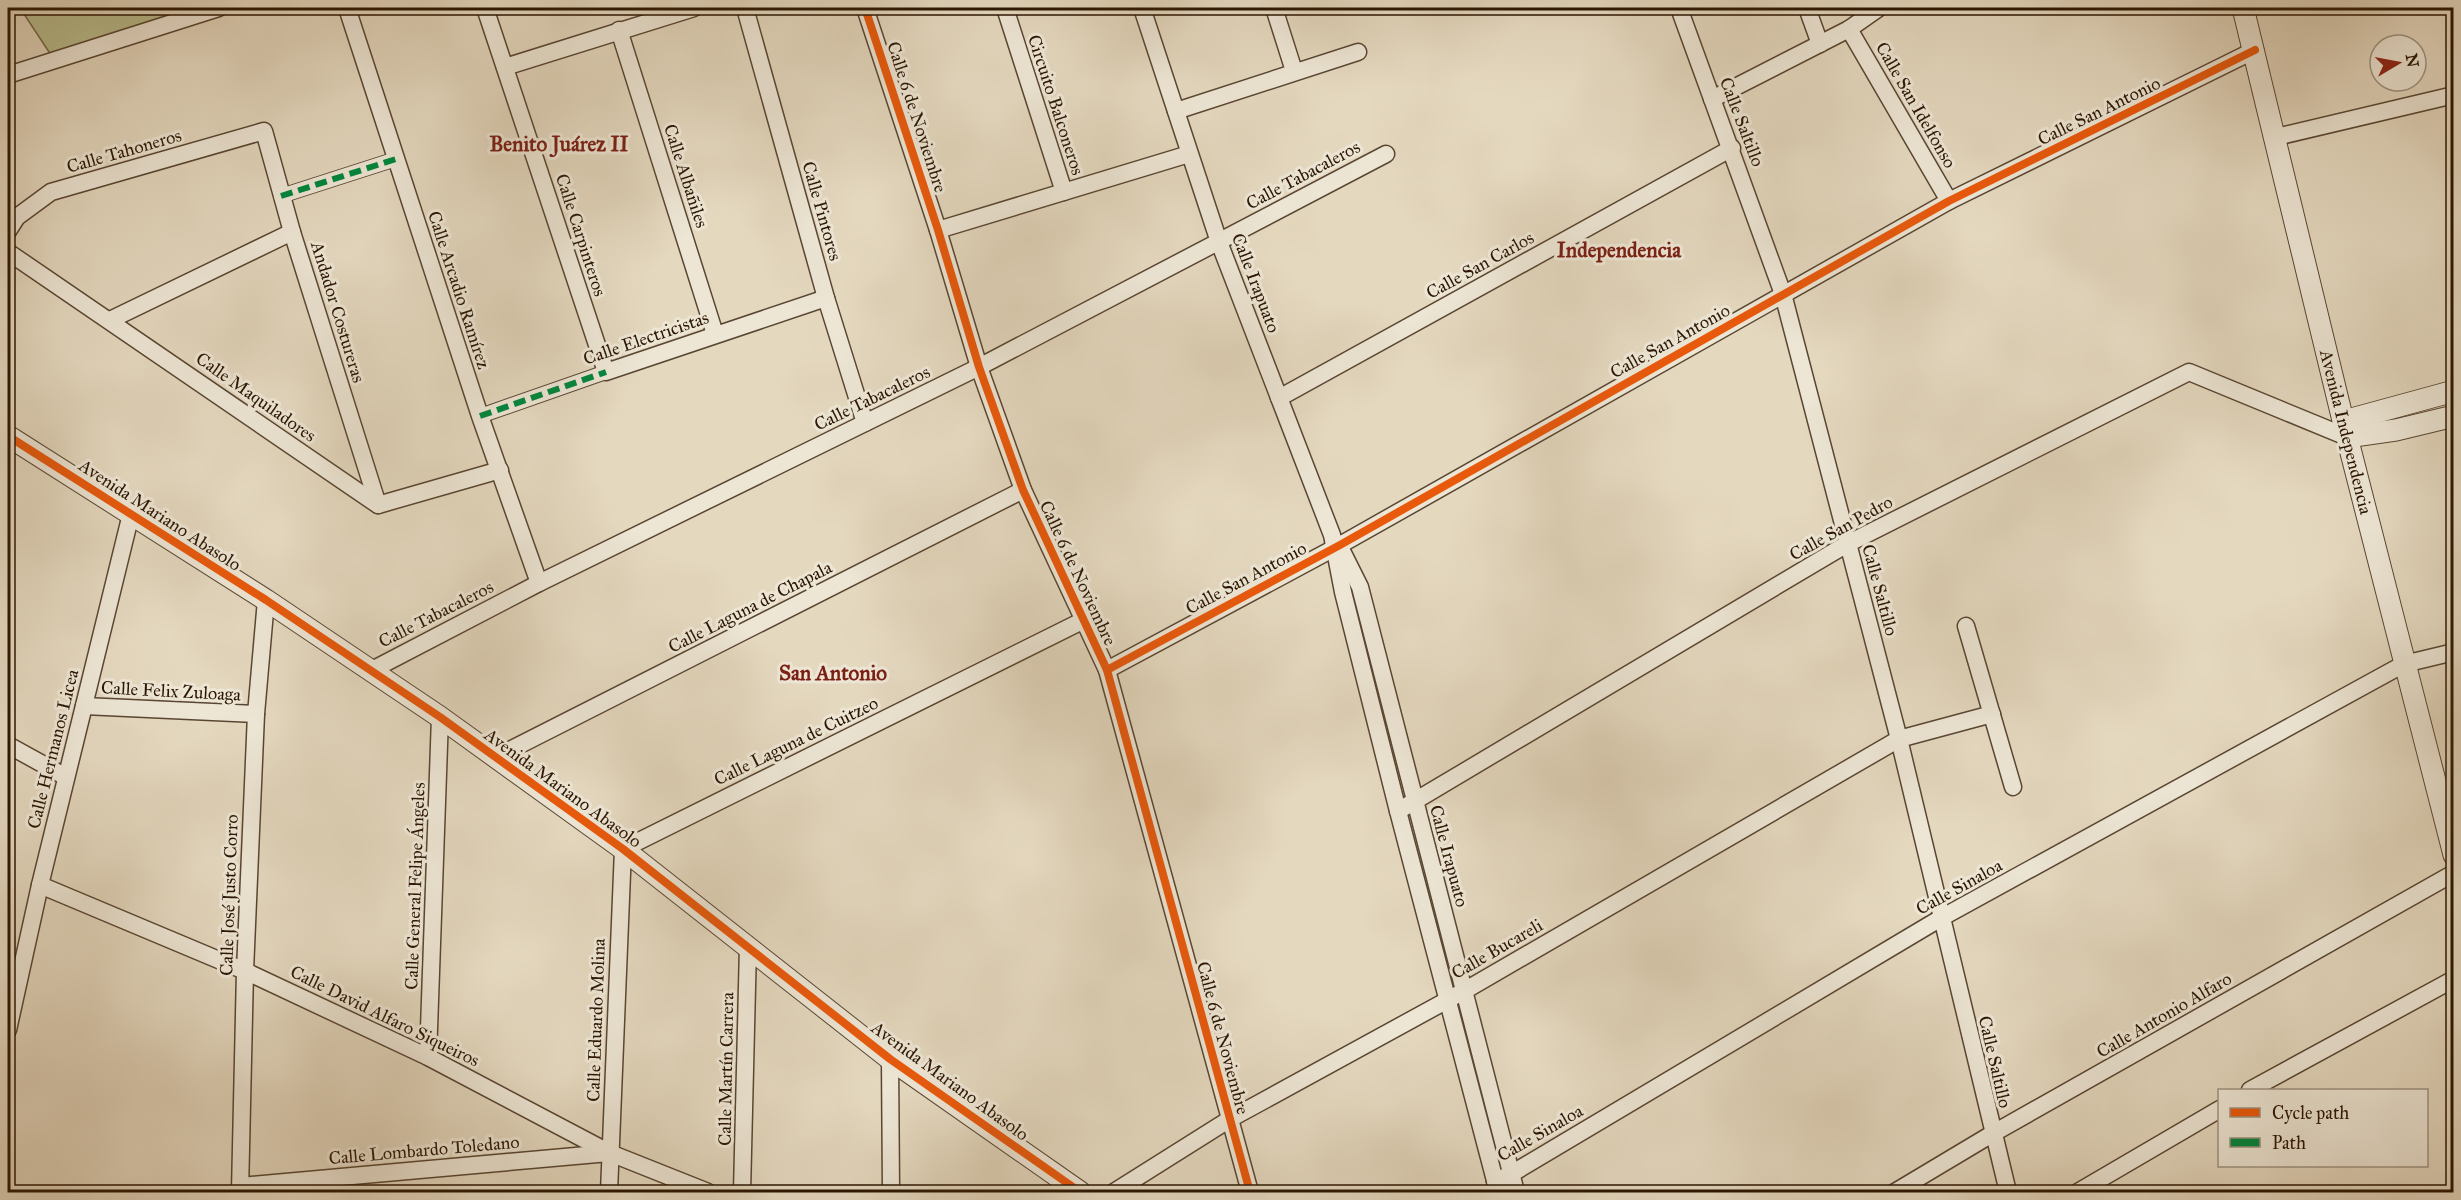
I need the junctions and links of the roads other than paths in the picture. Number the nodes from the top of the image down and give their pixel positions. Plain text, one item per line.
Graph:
1 (219, 8) edge
2 (347, 8) edge
3 (485, 8) edge
4 (694, 8) edge
5 (745, 8) edge
6 (865, 8) edge
7 (1005, 8) edge
8 (1142, 8) edge
9 (1274, 8) edge
10 (1679, 8) edge
11 (1807, 8) edge
12 (1879, 8) edge
13 (2243, 8) edge
14 (1849, 29) junction
15 (619, 30) junction
16 (1820, 44) junction
17 (2255, 50) junction
18 (1358, 51) dead end
19 (505, 67) junction
20 (1294, 71) junction
21 (8, 75) edge
22 (2454, 95) edge
23 (1712, 99) junction
24 (1176, 111) junction
25 (264, 131) joint
26 (2276, 137) junction
27 (1732, 148) junction
28 (1189, 154) junction
29 (1386, 154) dead end
30 (396, 159) junction
31 (1064, 192) junction
32 (282, 196) junction
33 (1950, 201) junction
34 (8, 231) edge
35 (938, 231) junction
36 (292, 232) junction
37 (1219, 242) junction
38 (8, 252) edge
39 (1783, 294) junction
40 (826, 298) junction
41 (110, 320) junction
42 (716, 334) junction
43 (979, 367) junction
44 (606, 372) junction
45 (2454, 391) edge
46 (1279, 398) junction
47 (480, 416) junction
48 (2454, 417) edge
49 (866, 423) junction
50 (2345, 429) junction
51 (8, 436) edge
52 (500, 470) junction
53 (1023, 490) junction
54 (378, 505) junction
55 (131, 514) junction
56 (1335, 542) junction
57 (1847, 544) junction
58 (539, 583) junction
59 (266, 600) junction
60 (1084, 620) junction
61 (1966, 626) dead end
62 (2454, 652) edge
63 (2404, 664) junction
64 (372, 670) junction
65 (1107, 670) junction
66 (84, 706) junction
67 (256, 714) junction
68 (1992, 714) junction
69 (440, 717) junction
70 (1899, 739) junction
71 (8, 745) edge
72 (494, 758) junction
73 (66, 777) junction
74 (2013, 787) dead end
75 (1414, 802) junction
76 (1398, 811) junction
77 (623, 849) junction
78 (2454, 855) edge
79 (2454, 873) edge
80 (40, 885) junction
81 (1941, 918) junction
82 (748, 946) junction
83 (245, 971) junction
84 (2454, 979) edge
85 (1464, 991) junction
86 (1447, 999) junction
87 (8, 1030) edge
88 (428, 1057) junction
89 (890, 1059) junction
90 (2252, 1089) edge
91 (2218, 1109) edge
92 (1230, 1119) junction
93 (1992, 1134) junction
94 (610, 1153) junction
95 (1502, 1182) edge
96 (241, 1189) edge
97 (609, 1192) edge
98 (708, 1192) edge
99 (742, 1192) edge
100 (891, 1192) edge
101 (1080, 1192) edge
102 (1114, 1192) edge
103 (1250, 1192) edge
104 (1516, 1192) edge
105 (1895, 1192) edge
106 (2008, 1192) edge
107 (2078, 1192) edge

1 - 21 street
2 - 30 street, Calle Arcadio Ramírez
3 - 19 street, Calle Carpinteros
4 - 15 street
5 - 40 street, Calle Pintores
6 - 35 street, Calle 6 de Noviembre
7 - 31 street, Circuito Balconeros
8 - 24 street, Calle Irapuato
9 - 20 street
10 - 23 street, Calle Saltillo
11 - 16 street
12 - 14 street
13 - 17 street, Avenida Independencia
14 - 16 street
14 - 33 street, Calle San Idelfonso
15 - 19 street
15 - 42 street, Calle Albañiles
16 - 23 street
17 - 26 street, Avenida Independencia
17 - 33 street, Calle San Antonio
18 - 20 street
19 - 44 street, Calle Carpinteros
20 - 24 street
22 - 26 street
23 - 27 street, Calle Saltillo
24 - 28 street, Calle Irapuato
25 - 32 street, Andador Costureras
25 - 34 street, Calle Tahoneros
26 - 50 street, Avenida Independencia
27 - 39 street, Calle Saltillo
27 - 46 street, Calle San Carlos
28 - 31 street, Circuito Balconeros
28 - 37 street, Calle Irapuato
29 - 37 street, Calle Tabacaleros
30 - 32 street
30 - 47 street, Calle Arcadio Ramírez
31 - 35 street
32 - 36 street, Andador Costureras
33 - 39 street, Calle San Antonio
35 - 43 street, Calle 6 de Noviembre
36 - 41 street
36 - 54 street, Andador Costureras
37 - 43 street, Calle Tabacaleros
37 - 46 street, Calle Irapuato
38 - 41 street, Calle Maquiladores
39 - 56 street, Calle San Antonio
39 - 57 street, Calle Saltillo
40 - 42 street, Calle Electricistas
40 - 49 street, Calle Pintores
41 - 54 street, Calle Maquiladores
42 - 44 street, Calle Electricistas
43 - 49 street, Calle Tabacaleros
43 - 53 street, Calle 6 de Noviembre
44 - 47 street, Calle Electricistas
45 - 50 street
46 - 56 street, Calle Irapuato
47 - 52 street, Calle Arcadio Ramírez
48 - 50 street
49 - 58 street, Calle Tabacaleros
50 - 57 street, Calle San Pedro
50 - 63 street, Avenida Independencia
51 - 55 street, Avenida Mariano Abasolo
52 - 54 street
52 - 58 street, Calle Arcadio Ramírez
53 - 60 street, Calle 6 de Noviembre
53 - 72 street, Calle Laguna de Chapala
55 - 59 street, Avenida Mariano Abasolo
55 - 66 street, Calle Hermanos Licea
56 - 65 street, Calle San Antonio
56 - 75 street, Calle Irapuato
56 - 76 street, Calle Irapuato
57 - 70 street, Calle Saltillo
57 - 75 street, Calle San Pedro
58 - 64 street, Calle Tabacaleros
59 - 64 street, Avenida Mariano Abasolo
59 - 67 street, Calle José Justo Corro
60 - 65 street, Calle 6 de Noviembre
60 - 77 street, Calle Laguna de Cuitzeo
61 - 68 street
62 - 63 street, Calle Sinaloa
63 - 78 street, Avenida Independencia
63 - 81 street, Calle Sinaloa
64 - 69 street, Avenida Mariano Abasolo
65 - 92 street, Calle 6 de Noviembre
66 - 67 street, Calle Felix Zuloaga
66 - 73 street, Calle Hermanos Licea
67 - 83 street, Calle José Justo Corro
68 - 70 street, Calle Bucareli
68 - 74 street
69 - 72 street, Avenida Mariano Abasolo
69 - 88 street, Calle General Felipe Ángeles
70 - 81 street, Calle Saltillo
70 - 85 street, Calle Bucareli
71 - 73 street
72 - 77 street, Avenida Mariano Abasolo
73 - 80 street, Calle Hermanos Licea
75 - 76 street, Calle San Pedro
75 - 85 street, Calle Irapuato
76 - 86 street, Calle Irapuato
77 - 82 street, Avenida Mariano Abasolo
77 - 94 street, Calle Eduardo Molina
79 - 93 street, Calle Antonio Alfaro
80 - 83 street, Calle David Alfaro Siqueiros
80 - 87 street, Calle Hermanos Licea
81 - 93 street, Calle Saltillo
81 - 95 street, Calle Sinaloa
82 - 89 street, Avenida Mariano Abasolo
82 - 99 street, Calle Martín Carrera
83 - 88 street, Calle David Alfaro Siqueiros
83 - 96 street, Calle José Justo Corro
84 - 90 street
85 - 86 street, Calle Bucareli
85 - 95 street, Calle Irapuato
86 - 92 street, Calle Bucareli
86 - 95 street, Calle Irapuato
88 - 94 street, Calle David Alfaro Siqueiros
89 - 100 street
89 - 101 street, Avenida Mariano Abasolo
91 - 107 street
92 - 102 street, Calle Bucareli
92 - 103 street, Calle 6 de Noviembre
93 - 105 street, Calle Antonio Alfaro
93 - 106 street, Calle Saltillo
94 - 96 street, Calle Lombardo Toledano
94 - 97 street, Calle Eduardo Molina
94 - 98 street, Calle David Alfaro Siqueiros
95 - 104 street, Calle Irapuato

